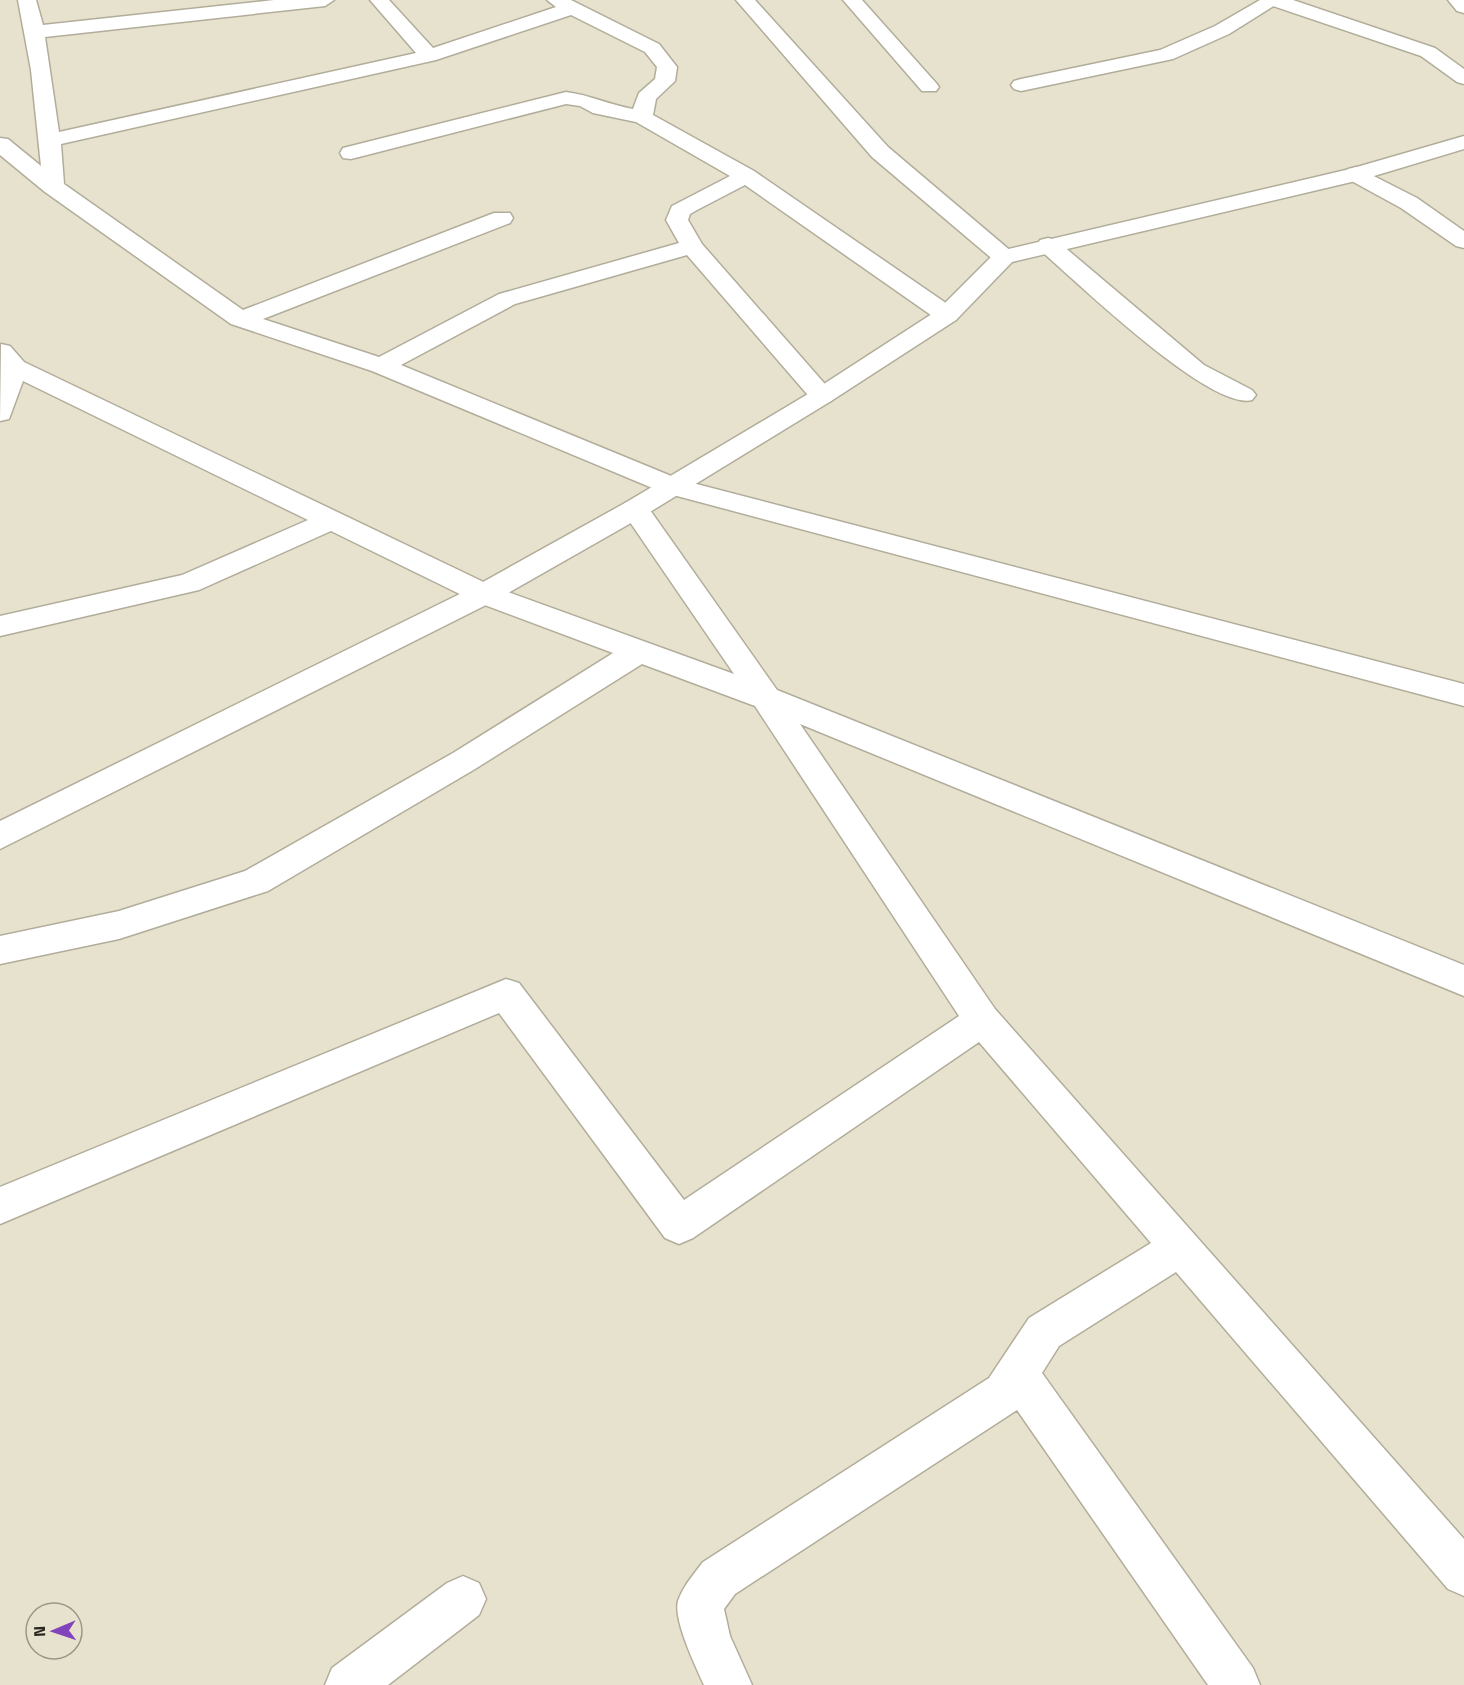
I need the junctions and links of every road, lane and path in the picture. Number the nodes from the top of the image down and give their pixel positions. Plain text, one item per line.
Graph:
1 (27, 0) edge
2 (325, 0) edge
3 (379, 0) edge
4 (745, 0) edge
5 (852, 0) edge
6 (1274, 0) edge
7 (1458, 0) edge
8 (562, 4) edge
9 (1464, 7) edge
10 (36, 32) junction
11 (429, 56) junction
12 (1464, 78) edge
13 (1021, 85) dead end
14 (929, 87) dead end
15 (642, 117) junction
16 (50, 140) junction
17 (1464, 142) edge
18 (0, 144) edge
19 (351, 153) dead end
20 (1356, 174) junction
21 (746, 176) junction
22 (53, 187) junction
23 (502, 218) dead end
24 (1464, 241) edge
25 (1048, 245) junction
26 (692, 247) junction
27 (1004, 257) junction
28 (947, 315) junction
29 (240, 319) junction
30 (7, 358) edge
31 (381, 366) junction
32 (1243, 395) dead end
33 (822, 396) junction
34 (1, 402) edge
35 (672, 486) junction
36 (635, 509) junction
37 (332, 520) junction
38 (484, 594) junction
39 (0, 626) edge
40 (639, 651) junction
41 (1464, 695) edge
42 (766, 698) junction
43 (0, 836) edge
44 (0, 950) edge
45 (1464, 981) edge
46 (982, 1020) junction
47 (0, 1206) edge
48 (1180, 1247) junction
49 (1017, 1374) junction
50 (1464, 1573) edge
51 (463, 1599) dead end
52 (349, 1685) edge
53 (728, 1685) edge
54 (1236, 1685) edge

1 - 10 street
2 - 10 street
3 - 11 street
4 - 27 street
5 - 14 street
6 - 12 street
6 - 13 street
7 - 9 street
8 - 11 street
8 - 15 street
10 - 16 street
11 - 16 street
15 - 19 street
15 - 21 street
16 - 22 street
17 - 20 street
18 - 22 street
20 - 24 street
20 - 25 street
21 - 26 street
21 - 28 street
22 - 29 street
23 - 29 street
25 - 27 street
25 - 32 street
26 - 31 street
26 - 33 street
27 - 28 street
28 - 33 street
29 - 31 street
30 - 34 street
30 - 37 street
31 - 35 street
33 - 35 street
35 - 36 street
35 - 41 street
36 - 38 street
36 - 42 street
37 - 38 street
37 - 39 street
38 - 40 street
38 - 43 street
40 - 42 street
40 - 44 street
42 - 45 street
42 - 46 street
46 - 47 street
46 - 48 street
48 - 49 street
48 - 50 street
49 - 53 street
49 - 54 street
51 - 52 street

